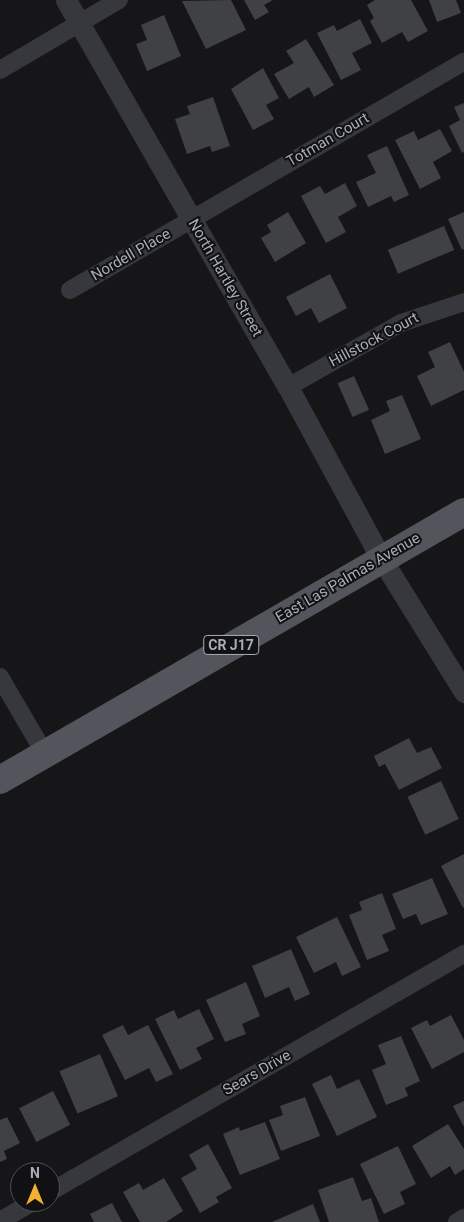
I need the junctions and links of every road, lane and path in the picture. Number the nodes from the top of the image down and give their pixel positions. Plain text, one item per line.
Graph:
1 (66, 0) edge
2 (119, 0) edge
3 (78, 24) junction
4 (464, 62) edge
5 (0, 70) edge
6 (192, 219) junction
7 (70, 290) dead end
8 (464, 302) edge
9 (288, 387) junction
10 (464, 512) edge
11 (381, 558) junction
12 (0, 678) edge
13 (464, 692) edge
14 (45, 754) junction
15 (0, 780) edge
16 (464, 954) edge
17 (60, 1186) edge
18 (16, 1212) edge
19 (464, 1218) edge
20 (0, 1221) edge
21 (457, 1222) edge

1 - 3 street, North Hartley Street
2 - 3 street
3 - 5 street
3 - 6 street, North Hartley Street
4 - 6 street, Totman Court
6 - 7 street, Nordell Place
6 - 9 street, North Hartley Street
8 - 9 street, Hillstock Court
9 - 11 street, North Hartley Street
10 - 11 main road, East Las Palmas Avenue / CR J17
11 - 13 street, North Hartley Street
11 - 14 main road, East Las Palmas Avenue / CR J17
12 - 14 street
14 - 15 main road, East Las Palmas Avenue / CR J17
16 - 17 street, Sears Drive
18 - 20 street
19 - 21 street

